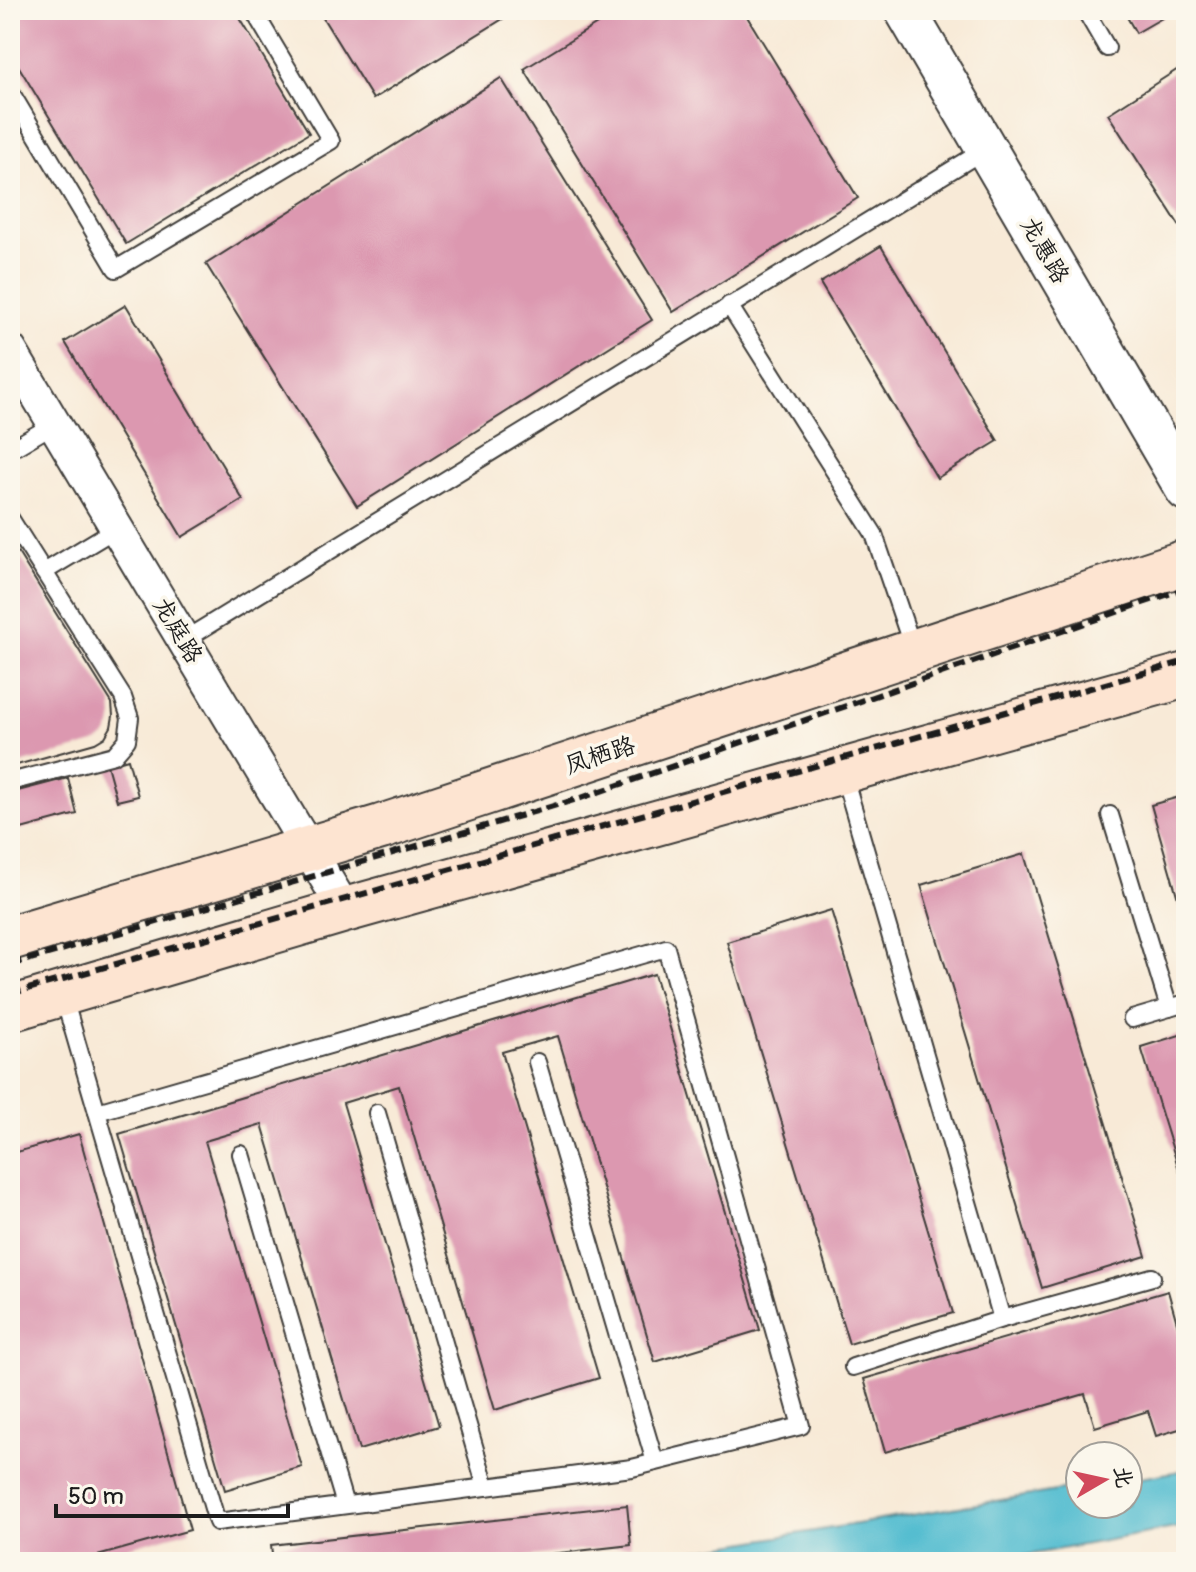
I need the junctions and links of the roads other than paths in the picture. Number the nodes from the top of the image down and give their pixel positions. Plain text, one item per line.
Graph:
1 (253, 10) edge
2 (905, 10) edge
3 (1085, 10) edge
4 (1107, 48) dead end
5 (10, 91) edge
6 (986, 149) junction
7 (729, 305) junction
8 (10, 350) edge
9 (54, 424) junction
10 (10, 450) edge
11 (1186, 490) edge
12 (10, 518) edge
13 (117, 528) junction
14 (1186, 562) edge
15 (44, 572) junction
16 (184, 640) junction
17 (914, 651) junction
18 (1186, 675) edge
19 (842, 771) junction
20 (10, 782) edge
21 (1110, 815) dead end
22 (308, 848) junction
23 (345, 910) junction
24 (10, 938) edge
25 (63, 993) junction
26 (1186, 1003) edge
27 (1169, 1008) junction
28 (10, 1009) edge
29 (1132, 1019) dead end
30 (537, 1062) dead end
31 (97, 1112) junction
32 (377, 1113) dead end
33 (241, 1154) dead end
34 (1152, 1277) dead end
35 (1002, 1319) junction
36 (853, 1367) dead end
37 (655, 1462) junction
38 (486, 1487) junction
39 (345, 1505) junction

1 - 5 lane
2 - 6 street, 龙惠路
3 - 4 lane
6 - 7 lane
6 - 11 street, 龙惠路
7 - 16 lane
7 - 17 lane
8 - 9 street, 龙庭路
9 - 10 lane
9 - 13 street, 龙庭路
12 - 15 lane
13 - 15 lane
13 - 16 street, 龙庭路
14 - 17 main road, 凤栖路
15 - 20 lane
16 - 22 street, 龙庭路
17 - 22 main road, 凤栖路
18 - 19 main road
19 - 23 main road
19 - 35 lane
21 - 27 lane
22 - 23 street, 龙庭路
22 - 24 main road, 凤栖路
23 - 25 main road
25 - 28 main road
25 - 31 lane
26 - 27 lane
27 - 29 lane
30 - 37 lane
31 - 37 lane
31 - 39 lane
32 - 38 lane
33 - 39 lane
34 - 35 lane
35 - 36 lane
37 - 38 lane
38 - 39 lane

